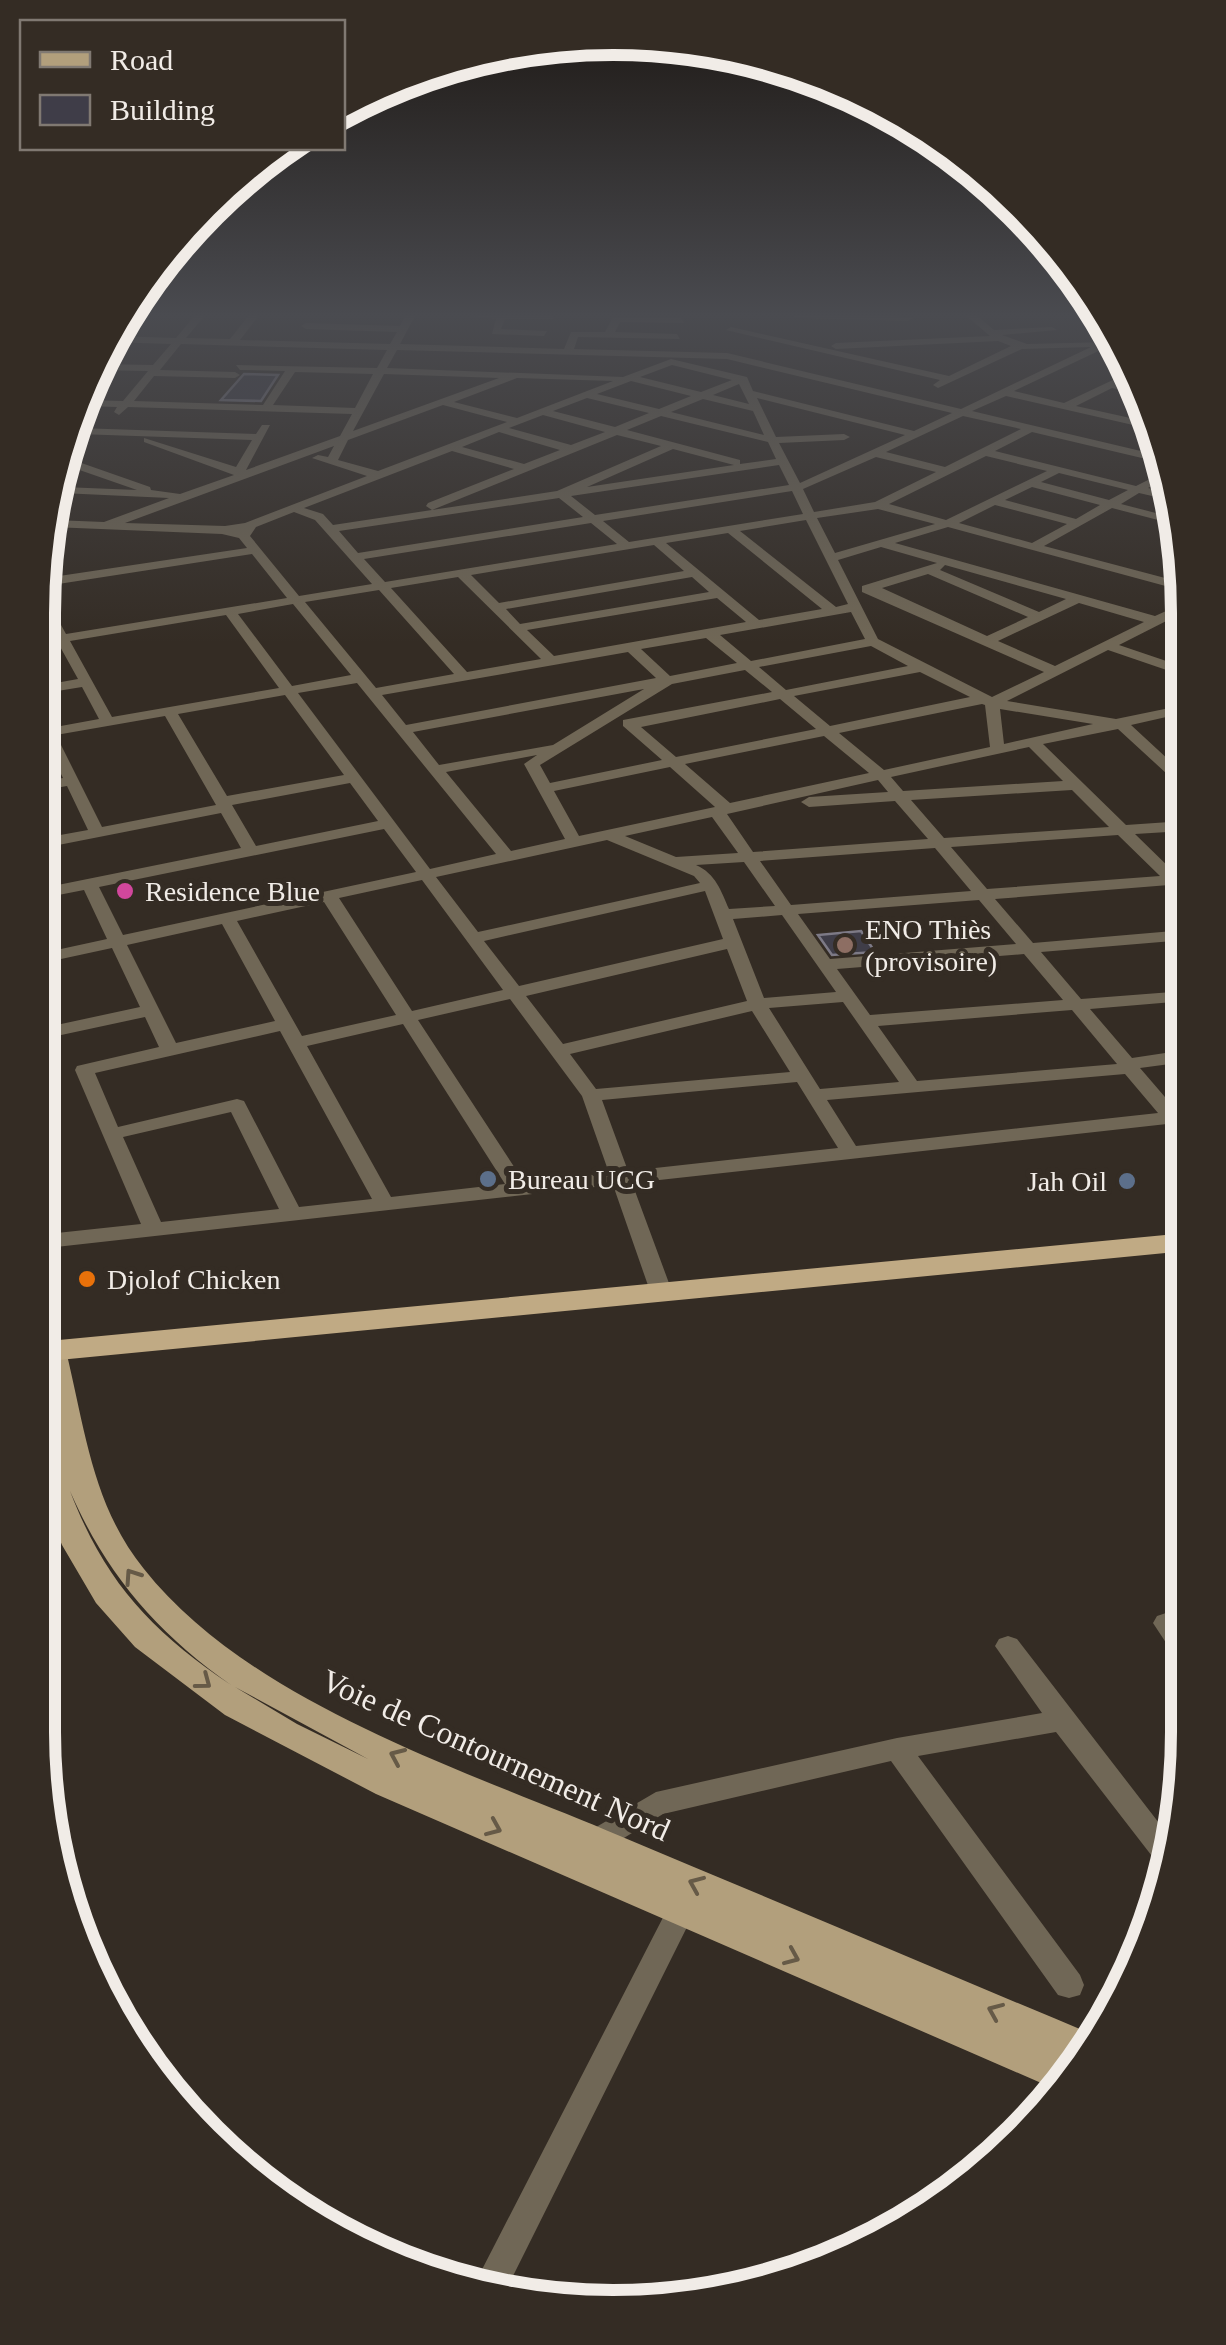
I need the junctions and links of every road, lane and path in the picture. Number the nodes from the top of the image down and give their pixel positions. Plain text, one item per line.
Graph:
1 (109, 423) edge
2 (265, 423) edge
3 (351, 423) edge
4 (384, 423) edge
5 (514, 423) edge
6 (586, 423) edge
7 (633, 423) edge
8 (703, 423) edge
9 (763, 423) edge
10 (836, 423) edge
11 (871, 423) edge
12 (937, 423) edge
13 (1012, 423) edge
14 (1032, 428) junction
15 (499, 429) junction
16 (86, 431) edge
17 (615, 431) junction
18 (102, 432) junction
19 (128, 432) junction
20 (914, 434) junction
21 (1141, 435) edge
22 (260, 436) junction
23 (844, 437) junction
24 (342, 439) junction
25 (772, 440) junction
26 (672, 446) junction
27 (452, 447) junction
28 (571, 449) junction
29 (1118, 449) junction
30 (985, 452) junction
31 (302, 454) junction
32 (874, 454) junction
33 (1148, 457) edge
34 (782, 460) junction
35 (859, 461) junction
36 (330, 462) junction
37 (75, 464) edge
38 (747, 465) junction
39 (524, 468) junction
40 (1056, 470) junction
41 (947, 471) junction
42 (612, 472) junction
43 (242, 473) junction
44 (378, 475) junction
45 (1155, 480) edge
46 (634, 482) junction
47 (1030, 483) junction
48 (796, 488) junction
49 (69, 490) edge
50 (1138, 490) junction
51 (107, 492) junction
52 (561, 494) junction
53 (162, 495) junction
54 (1158, 495) edge
55 (188, 496) junction
56 (994, 501) junction
57 (494, 504) junction
58 (1111, 504) junction
59 (878, 505) junction
60 (293, 508) junction
61 (671, 512) junction
62 (808, 517) junction
63 (402, 518) junction
64 (1162, 518) edge
65 (593, 519) junction
66 (1078, 523) junction
67 (63, 524) edge
68 (947, 524) junction
69 (84, 525) junction
70 (106, 526) junction
71 (330, 529) junction
72 (730, 529) junction
73 (244, 530) junction
74 (656, 541) junction
75 (541, 544) junction
76 (884, 544) junction
77 (627, 546) junction
78 (1033, 547) junction
79 (254, 550) junction
80 (356, 557) junction
81 (831, 558) junction
82 (1080, 560) junction
83 (950, 562) junction
84 (1064, 568) dead end
85 (928, 570) junction
86 (462, 573) junction
87 (694, 573) junction
88 (1048, 577) dead end
89 (56, 581) edge
90 (1170, 583) edge
91 (382, 586) junction
92 (1032, 586) junction
93 (870, 588) junction
94 (719, 594) junction
95 (1078, 599) junction
96 (296, 600) junction
97 (852, 601) junction
98 (496, 607) junction
99 (833, 610) junction
100 (229, 611) junction
101 (1171, 614) edge
102 (1038, 617) junction
103 (1157, 621) junction
104 (756, 624) junction
105 (55, 627) edge
106 (518, 628) junction
107 (709, 633) junction
108 (62, 638) junction
109 (55, 639) edge
110 (987, 641) junction
111 (873, 642) junction
112 (1107, 644) junction
113 (631, 647) junction
114 (551, 661) junction
115 (748, 666) junction
116 (922, 667) junction
117 (1171, 667) edge
118 (1052, 670) junction
119 (464, 676) junction
120 (359, 678) junction
121 (668, 680) junction
122 (86, 682) junction
123 (55, 687) edge
124 (288, 690) junction
125 (372, 693) junction
126 (784, 694) junction
127 (988, 701) junction
128 (169, 711) junction
129 (1171, 713) edge
130 (609, 717) junction
131 (108, 722) junction
132 (634, 724) junction
133 (1123, 725) junction
134 (402, 730) junction
135 (827, 731) junction
136 (55, 732) edge
137 (564, 744) junction
138 (1034, 744) junction
139 (998, 752) junction
140 (55, 754) edge
141 (675, 762) junction
142 (435, 770) junction
143 (1171, 770) edge
144 (882, 777) junction
145 (354, 778) junction
146 (71, 781) junction
147 (55, 784) edge
148 (1077, 786) junction
149 (546, 788) junction
150 (900, 798) junction
151 (224, 805) junction
152 (748, 806) junction
153 (723, 811) junction
154 (388, 824) junction
155 (1171, 827) edge
156 (1123, 831) junction
157 (97, 832) junction
158 (610, 836) junction
159 (55, 841) edge
160 (575, 843) junction
161 (940, 844) junction
162 (251, 852) junction
163 (508, 858) junction
164 (750, 858) junction
165 (678, 862) junction
166 (426, 875) junction
167 (1171, 875) edge
168 (89, 884) junction
169 (710, 885) junction
170 (1171, 885) edge
171 (55, 891) edge
172 (983, 895) junction
173 (329, 896) junction
174 (787, 910) junction
175 (721, 915) junction
176 (227, 918) junction
177 (1171, 936) edge
178 (474, 938) junction
179 (118, 942) junction
180 (730, 943) junction
181 (1028, 948) junction
182 (55, 955) edge
183 (826, 965) junction
184 (514, 993) junction
185 (848, 996) junction
186 (1171, 997) edge
187 (757, 1004) junction
188 (1076, 1004) junction
189 (151, 1010) junction
190 (408, 1018) junction
191 (866, 1021) junction
192 (286, 1024) junction
193 (55, 1031) edge
194 (296, 1044) junction
195 (170, 1050) junction
196 (558, 1051) junction
197 (1171, 1058) edge
198 (1129, 1066) junction
199 (805, 1076) junction
200 (912, 1087) junction
201 (591, 1095) junction
202 (818, 1095) junction
203 (1171, 1109) edge
204 (1171, 1118) edge
205 (112, 1134) junction
206 (850, 1153) junction
207 (623, 1178) junction
208 (518, 1189) junction
209 (386, 1204) junction
210 (292, 1214) junction
211 (154, 1230) junction
212 (55, 1240) edge
213 (1171, 1243) edge
214 (662, 1294) junction
215 (55, 1352) edge
216 (55, 1390) edge
217 (55, 1485) edge
218 (1166, 1623) dead end
219 (1171, 1630) edge
220 (1008, 1646) dead end
221 (1062, 1720) junction
222 (340, 1745) junction
223 (897, 1750) junction
224 (596, 1841) junction
225 (1160, 1842) edge
226 (682, 1909) junction
227 (1069, 1985) dead end
228 (1075, 2045) edge
229 (1056, 2072) edge
230 (495, 2277) edge

1 - 18 street
2 - 22 street
3 - 24 street
4 - 24 street
5 - 15 street
6 - 17 street
7 - 17 street
8 - 25 street
9 - 25 street
10 - 23 street
11 - 20 street
12 - 20 street
13 - 14 street
14 - 29 street
14 - 30 street
15 - 27 street
15 - 28 street
16 - 18 street
17 - 26 street
17 - 28 street
18 - 19 street
19 - 22 street
19 - 43 street
20 - 32 street
21 - 29 street
22 - 43 street
23 - 25 street
23 - 35 street
24 - 31 street
24 - 36 street
25 - 34 street
26 - 38 street
26 - 42 street
27 - 39 street
27 - 44 street
28 - 39 street
29 - 33 street
30 - 40 street
30 - 41 street
31 - 36 street
31 - 43 street
32 - 35 street
32 - 41 street
34 - 38 street
34 - 48 street
35 - 48 street
36 - 44 street
37 - 53 street
38 - 46 street
39 - 63 street
40 - 47 street
40 - 50 street
41 - 59 street
42 - 46 street
42 - 52 street
43 - 55 street
44 - 60 street
45 - 50 street
46 - 52 street
46 - 61 street
47 - 56 street
47 - 58 street
48 - 61 street
48 - 62 street
49 - 51 street
50 - 54 street
50 - 58 street
51 - 53 street
51 - 69 street
52 - 57 street
52 - 65 street
53 - 55 street
55 - 70 street
56 - 66 street
56 - 68 street
57 - 63 street
57 - 75 street
58 - 64 street
58 - 66 street
59 - 62 street
59 - 68 street
60 - 71 street
60 - 73 street
61 - 65 street
62 - 72 street
62 - 81 street
63 - 71 street
65 - 75 street
65 - 77 street
66 - 78 street
67 - 69 street
68 - 76 street
68 - 78 street
69 - 70 street
70 - 73 street
71 - 80 street
72 - 74 street
72 - 99 street
73 - 79 street
74 - 77 street
74 - 87 street
75 - 77 street
75 - 80 street
75 - 86 street
76 - 81 street
76 - 83 street
78 - 82 street
79 - 89 street
79 - 96 street
80 - 91 street
81 - 97 street
82 - 84 street
82 - 90 street
83 - 85 street
83 - 92 street
85 - 93 street
85 - 102 street
86 - 91 street
86 - 98 street
87 - 94 street
87 - 98 street
88 - 92 street
91 - 96 street
91 - 119 street
92 - 95 street
93 - 97 street
93 - 110 street
94 - 104 street
94 - 106 street
95 - 102 street
95 - 103 street
96 - 100 street
96 - 120 street
97 - 99 street
97 - 111 street
98 - 106 street
99 - 104 street
100 - 108 street
100 - 124 street
101 - 103 street
102 - 110 street
103 - 112 street
104 - 107 street
105 - 108 street
106 - 114 street
107 - 113 street
107 - 115 street
108 - 109 street
108 - 122 street
110 - 118 street
111 - 115 street
111 - 116 street
112 - 117 street
112 - 118 street
113 - 114 street
113 - 121 street
114 - 119 street
115 - 121 street
115 - 126 street
116 - 126 street
116 - 127 street
118 - 127 street
119 - 125 street
120 - 124 street
120 - 125 street
121 - 130 street
121 - 134 street
122 - 123 street
122 - 131 street
124 - 128 street
124 - 145 street
125 - 134 street
126 - 132 street
126 - 135 street
127 - 133 street
127 - 135 street
127 - 139 street
128 - 131 street
128 - 151 street
129 - 133 street
130 - 132 street
130 - 137 street
131 - 136 street
132 - 141 street
133 - 138 street
133 - 143 street
134 - 142 street
135 - 141 street
135 - 144 street
137 - 142 street
137 - 149 street
138 - 139 street
138 - 148 street
139 - 144 street
140 - 146 street
141 - 149 street
141 - 153 street
142 - 163 street
144 - 150 street
144 - 152 street
145 - 151 street
145 - 154 street
146 - 147 street
146 - 157 street
148 - 150 street
148 - 156 street
149 - 160 street
150 - 152 street
150 - 161 street
151 - 157 street
151 - 162 street
152 - 153 street
153 - 158 street
153 - 164 street
154 - 162 street
154 - 166 street
155 - 156 street
156 - 161 street
156 - 167 street
157 - 159 street
158 - 160 street
158 - 165 street
160 - 163 street
161 - 164 street
161 - 172 street
162 - 168 street
163 - 166 street
164 - 165 street
164 - 174 street
165 - 169 street
166 - 173 street
166 - 178 street
168 - 171 street
168 - 179 street
169 - 175 street
169 - 178 street
170 - 172 street
172 - 174 street
172 - 181 street
173 - 176 street
173 - 190 street
174 - 175 street
174 - 183 street
175 - 180 street
176 - 179 street
176 - 192 street
177 - 181 street
178 - 184 street
179 - 182 street
179 - 189 street
180 - 184 street
180 - 187 street
181 - 183 street
181 - 188 street
183 - 185 street
184 - 190 street
184 - 196 street
185 - 187 street
185 - 191 street
186 - 188 street
187 - 196 street
187 - 199 street
188 - 191 street
188 - 198 street
189 - 193 street
189 - 195 street
190 - 194 street
190 - 208 street
191 - 200 street
192 - 194 street
192 - 195 street
194 - 209 street
195 - 205 street
196 - 201 street
197 - 198 street
198 - 200 street
198 - 203 street
199 - 201 street
199 - 202 street
200 - 202 street
201 - 207 street
202 - 206 street
204 - 206 street
205 - 210 street
205 - 211 street
206 - 207 street
207 - 208 street
207 - 214 street
208 - 209 street
209 - 210 street
210 - 211 street
211 - 212 street
213 - 214 highway
214 - 215 highway
222 -> 216 main road, Voie de Contournement Nord
217 -> 222 main road, Voie de Contournement Nord
218 - 219 street
220 - 221 street
221 - 223 street
221 - 225 street
224 -> 222 main road, Voie de Contournement Nord
222 -> 226 main road, Voie de Contournement Nord
223 - 224 street
223 - 227 street
228 -> 224 main road, Voie de Contournement Nord
226 -> 229 main road, Voie de Contournement Nord
226 - 230 street

